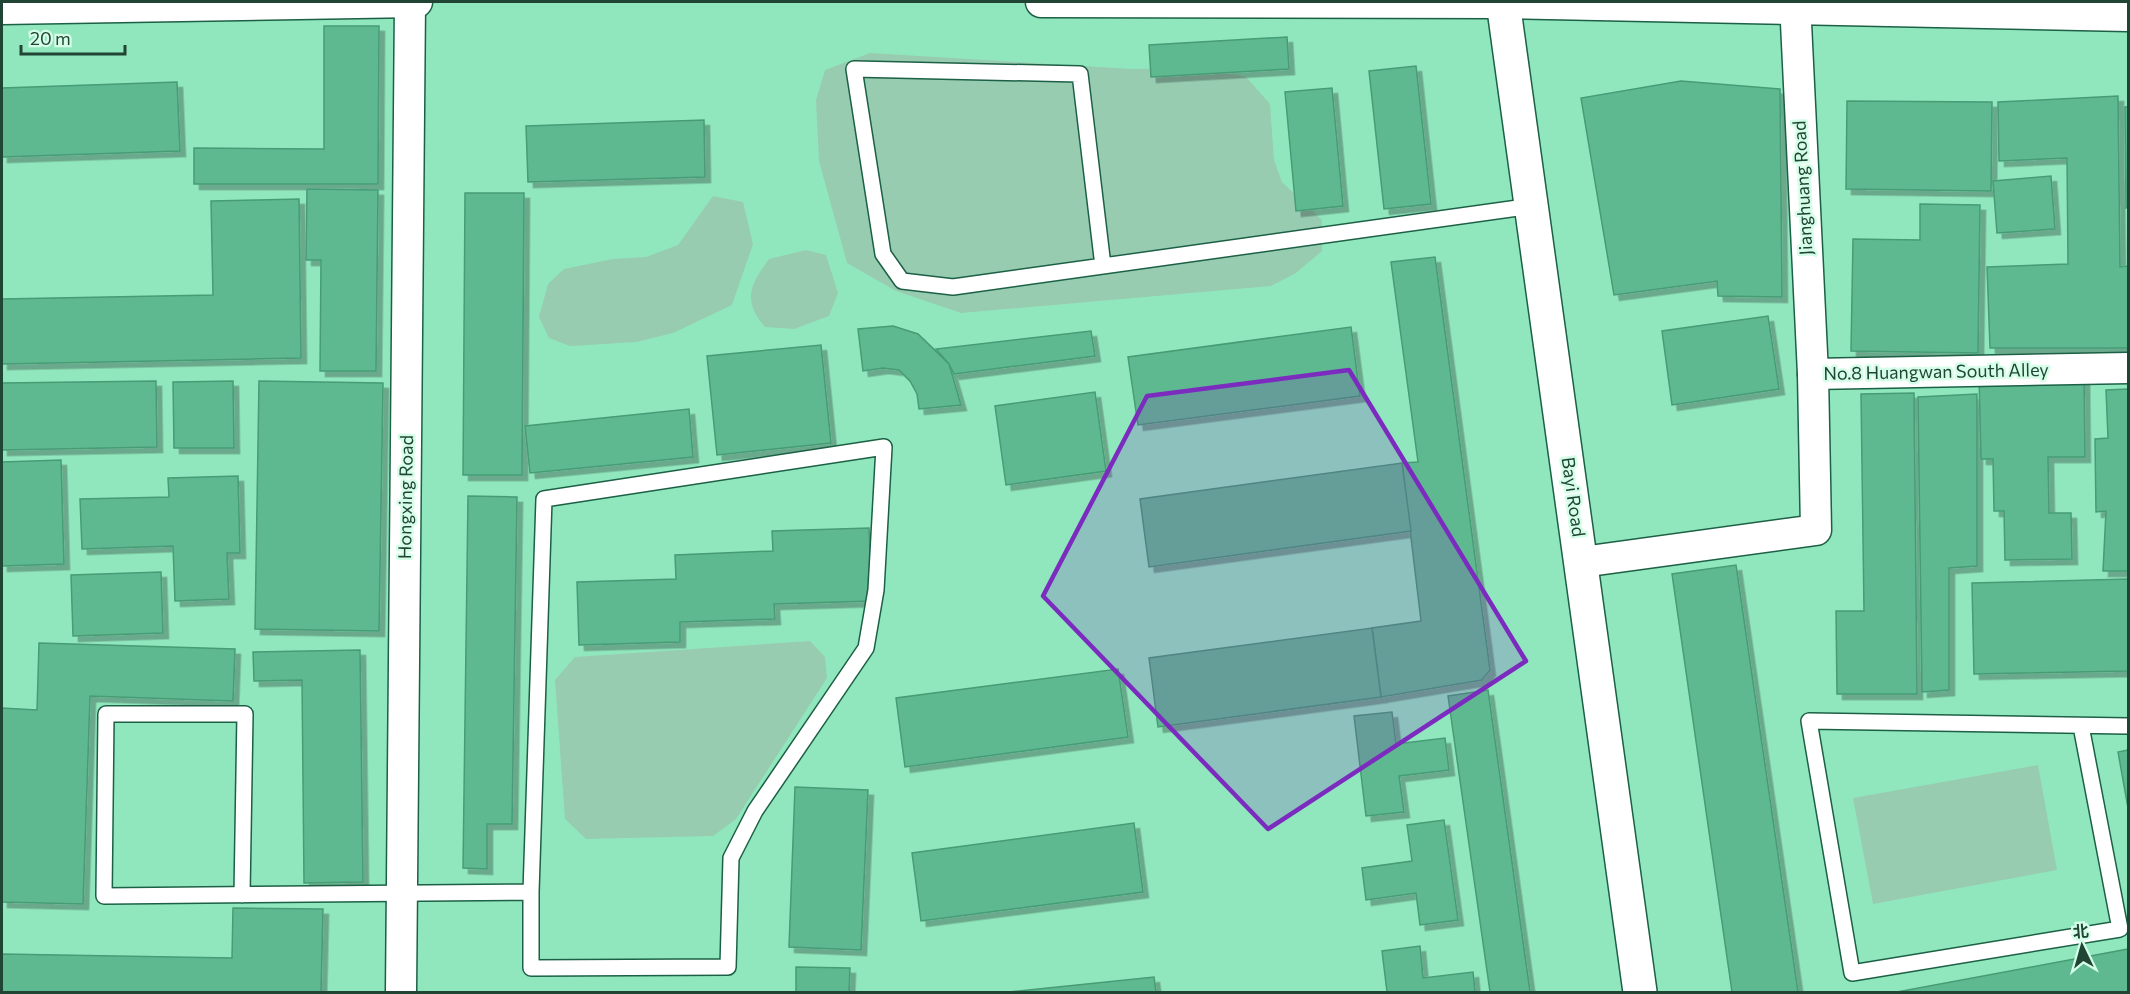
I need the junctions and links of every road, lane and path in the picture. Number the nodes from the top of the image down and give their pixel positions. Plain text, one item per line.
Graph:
1 (410, 2) edge
2 (417, 2) edge
3 (1041, 2) edge
4 (1394, 2) edge
5 (1503, 2) edge
6 (1794, 5) edge
7 (2, 9) edge
8 (2128, 16) edge
9 (1532, 206) junction
10 (1103, 266) junction
11 (2128, 368) edge
12 (1813, 374) junction
13 (1582, 562) junction
14 (2081, 726) junction
15 (2128, 726) edge
16 (531, 892) junction
17 (242, 895) junction
18 (402, 895) junction
19 (401, 993) edge
20 (1640, 993) edge

1 - 2 street
1 - 7 street
1 - 18 street, Hongxing Road
3 - 4 street
4 - 5 street
5 - 6 street
5 - 9 street, Bayi Road
6 - 8 street
6 - 12 street, Jianghuang Road
9 - 10 lane
9 - 13 street, Bayi Road
10 - 10 lane
11 - 12 street, No.8 Huangwan South Alley
12 - 13 street, No.8 Huangwan South Alley
13 - 20 street, Bayi Road
14 - 14 lane
14 - 15 lane
16 - 16 lane
16 - 18 lane
17 - 17 lane
17 - 18 lane
18 - 19 street, Hongxing Road

